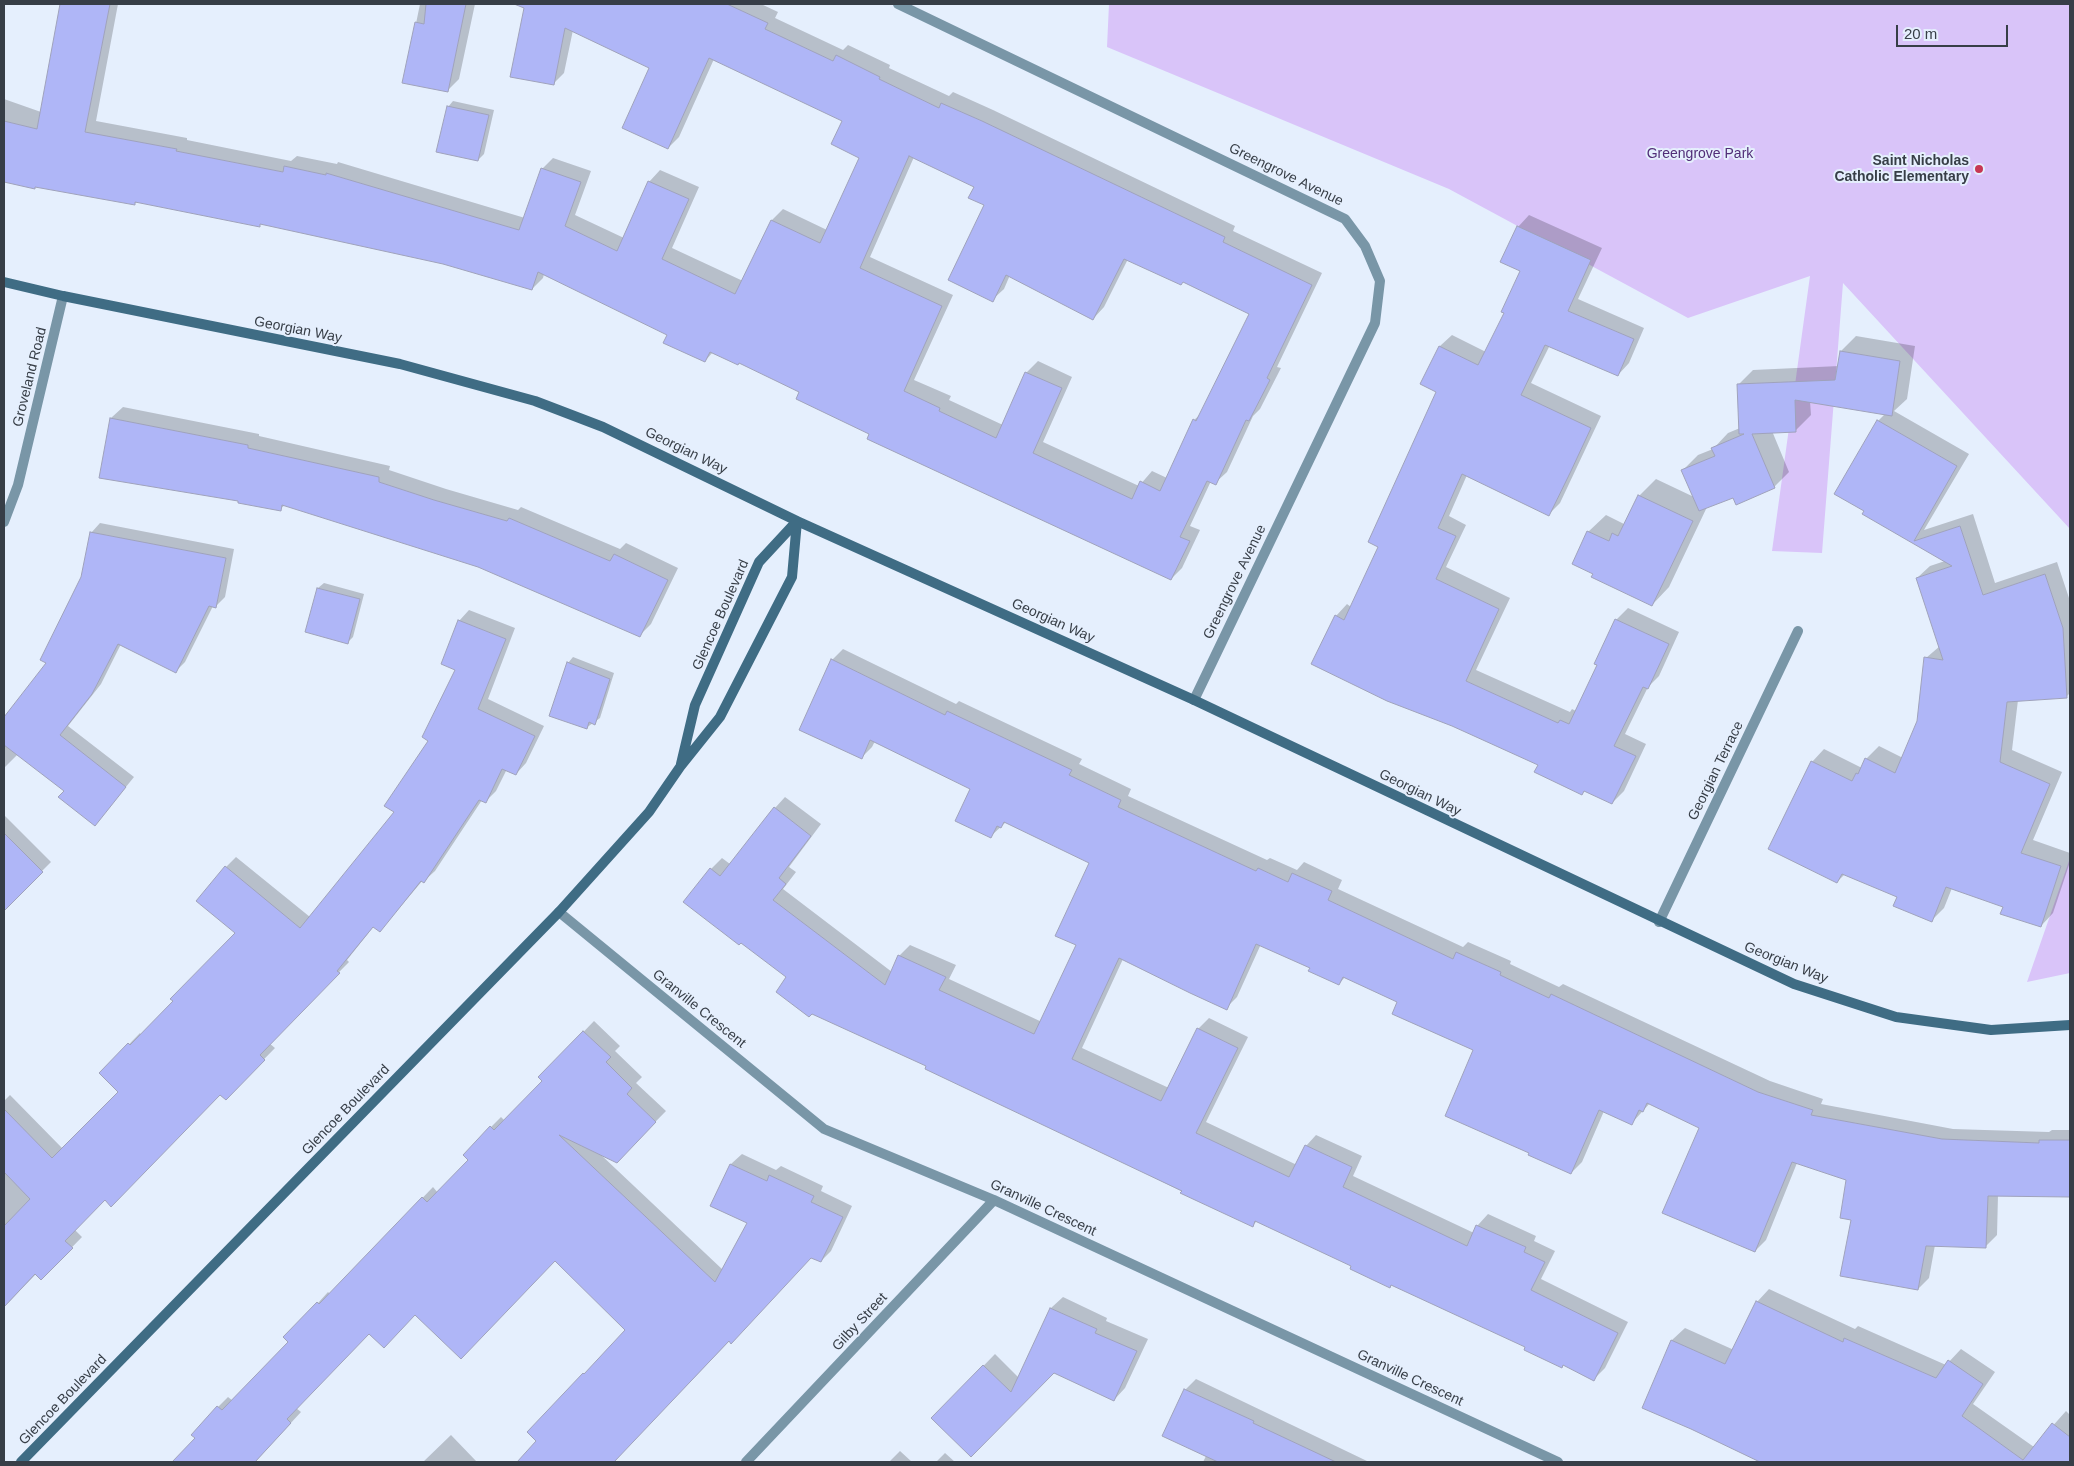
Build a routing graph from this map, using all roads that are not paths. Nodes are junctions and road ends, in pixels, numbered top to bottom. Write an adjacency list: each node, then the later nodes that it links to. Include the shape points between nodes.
1 (898, 4): 7 (street, Greengrove Avenue, via 1345,219 1365,246 1380,281 1375,323)
2 (4, 282): 3 (street, Georgian Way)
3 (63, 296): 4 (street, Georgian Way, via 400,364 535,401 603,427); 5 (street, Groveland Road, via 18,485)
4 (797, 521): 7 (street, Georgian Way); 8 (street, Glencoe Boulevard, via 759,562 695,705); 8 (street, Glencoe Boulevard, via 792,577 720,717)
5 (4, 522)
6 (1798, 631): 10 (street, Georgian Terrace)
7 (1194, 700): 10 (street, Georgian Way)
8 (680, 767): 9 (street, Glencoe Boulevard, via 649,812)
9 (559, 912): 12 (street, Granville Crescent, via 824,1130); 13 (street, Glencoe Boulevard)
10 (1659, 922): 11 (street, Georgian Way, via 1794,984 1896,1017 1991,1030)
11 (2070, 1025)
12 (994, 1200): 14 (street, Gilby Street); 15 (street, Granville Crescent)
13 (21, 1462)
14 (746, 1462)
15 (1558, 1462)

